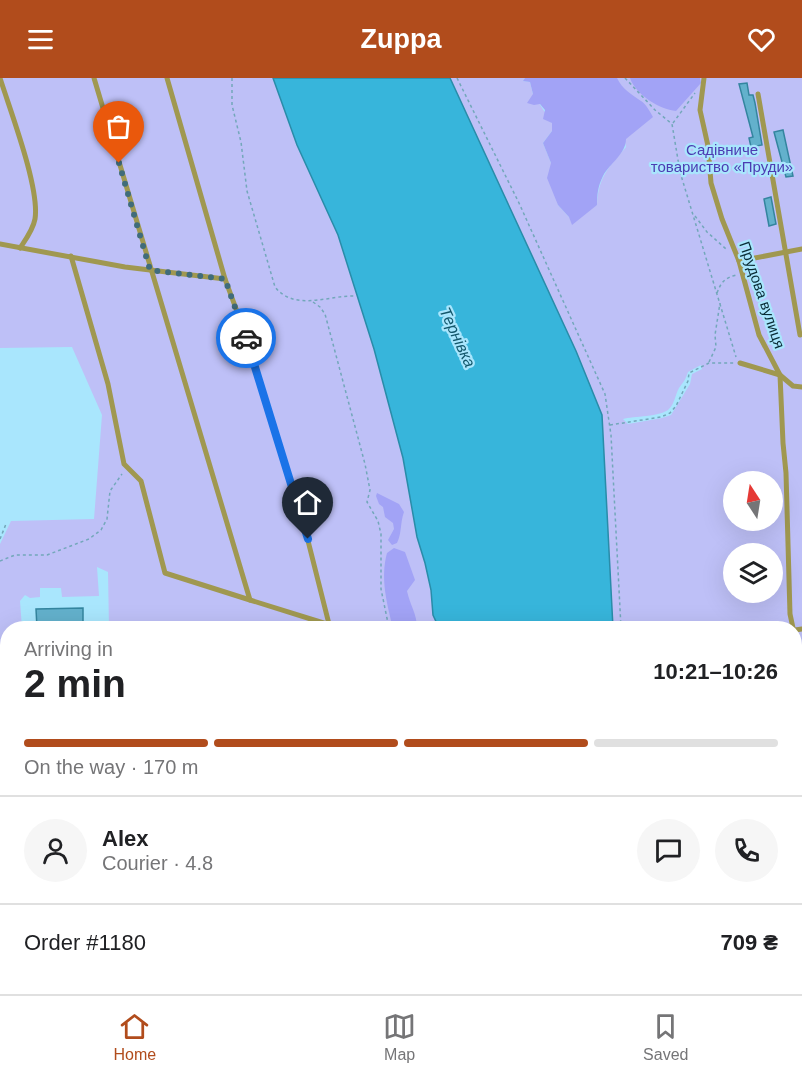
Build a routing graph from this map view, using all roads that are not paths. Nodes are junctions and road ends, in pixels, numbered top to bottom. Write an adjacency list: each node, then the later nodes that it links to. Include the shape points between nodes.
1 (0, 78): 7 (lane, via 33,188 35,218)
2 (94, 78): 12 (lane)
3 (167, 78): 13 (lane)
4 (704, 80): 11 (lane, Прудова вулиця, via 700,110 711,183)
5 (758, 94): 9 (lane)
6 (0, 244): 7 (lane)
7 (20, 248): 10 (lane)
8 (802, 249): 9 (lane)
9 (787, 253): 11 (lane); 14 (lane)
10 (71, 256): 12 (lane); 18 (lane, via 108,384 124,464 141,481 165,573)
11 (739, 261): 16 (lane, Прудова вулиця, via 759,335)
12 (150, 270): 13 (lane); 18 (lane)
13 (225, 279): 20 (lane, via 302,517)
14 (800, 335)
15 (740, 363): 16 (lane)
16 (780, 375): 17 (lane, via 793,386); 21 (lane, Прудова вулиця)
17 (802, 387)
18 (250, 600): 19 (lane)
19 (312, 621)
20 (328, 621)
21 (792, 621)

